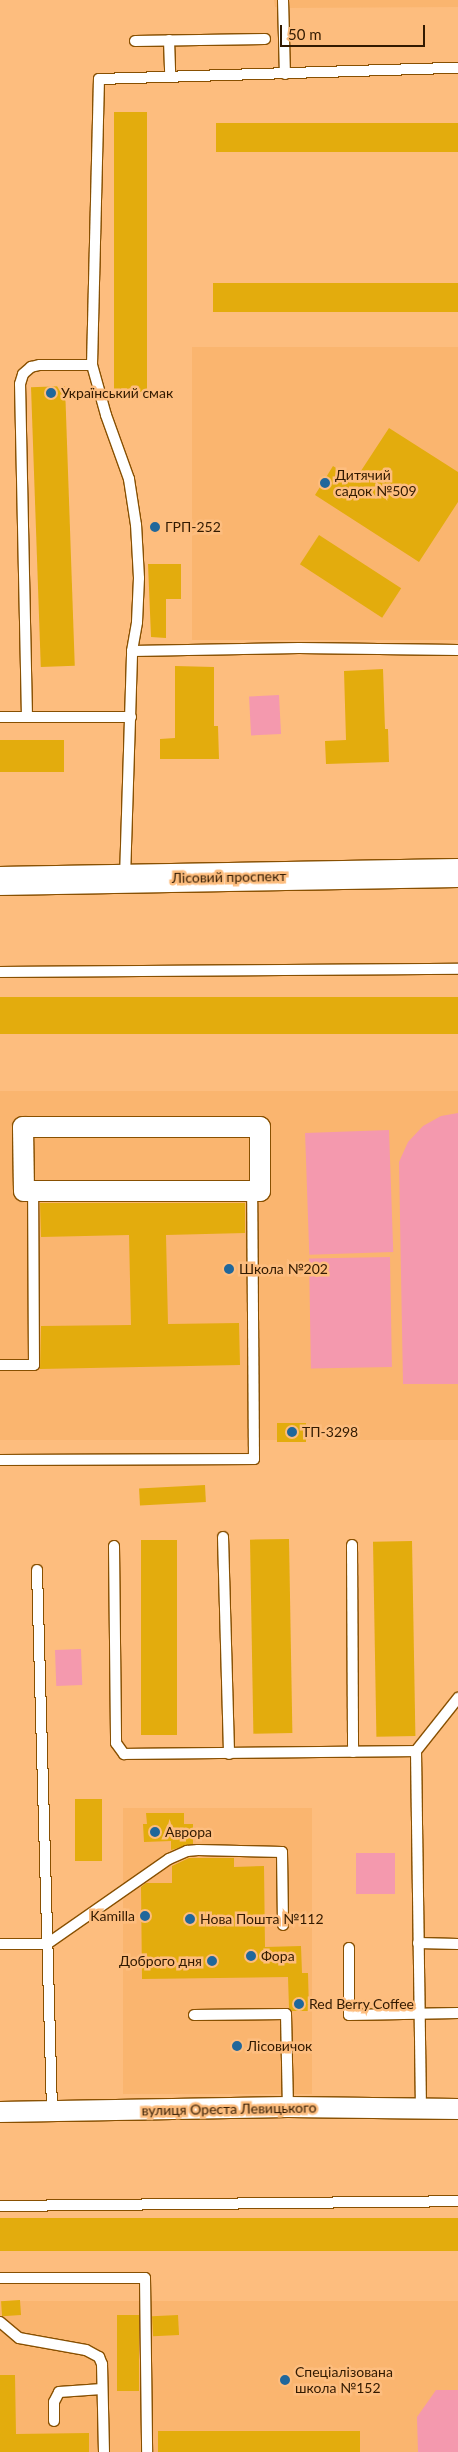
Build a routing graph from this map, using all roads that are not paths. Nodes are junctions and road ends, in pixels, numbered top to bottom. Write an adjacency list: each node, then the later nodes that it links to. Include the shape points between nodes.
1 (283, 0): 6 (lane)
2 (265, 38): 3 (lane)
3 (169, 40): 4 (lane); 7 (lane)
4 (135, 41)
5 (458, 68): 6 (lane)
6 (285, 74): 7 (lane)
7 (170, 76): 8 (lane, via 99,79)
8 (92, 364): 10 (lane, via 129,479 136,525 139,578); 12 (lane, via 40,364 24,374 20,384)
9 (458, 650): 10 (lane)
10 (132, 651): 13 (lane)
11 (0, 717): 12 (lane)
12 (27, 717): 13 (lane)
13 (131, 717): 15 (lane)
14 (458, 873): 15 (street, Лісовий проспект)
15 (125, 878): 16 (street, Лісовий проспект)
16 (0, 881)
17 (458, 970): 18 (lane)
18 (0, 972)
19 (33, 1191): 20 (street); 20 (street, via 24,1191 24,1127 260,1127 260,1191); 21 (lane, via 34,1365)
20 (252, 1191): 22 (lane, via 254,1460)
21 (0, 1365)
22 (0, 1460)
23 (223, 1537): 30 (lane)
24 (352, 1545): 29 (lane)
25 (114, 1546): 30 (lane, via 116,1743 119,1749 131,1755)
26 (37, 1570): 34 (lane)
27 (458, 1698): 28 (lane)
28 (416, 1751): 29 (lane); 32 (lane)
29 (354, 1752): 30 (lane)
30 (229, 1754)
31 (283, 1925): 34 (lane, via 282,1852 192,1851 169,1859)
32 (418, 1943): 35 (lane); 40 (lane)
33 (0, 1944): 34 (lane)
34 (47, 1944): 42 (lane)
35 (458, 1944)
36 (349, 1948): 37 (lane, via 349,2015)
37 (458, 2013)
38 (194, 2015): 39 (lane, via 286,2014)
39 (288, 2107): 40 (street, вулиця Ореста Левицького); 42 (street, вулиця Ореста Левицького)
40 (421, 2109): 41 (street, вулиця Ореста Левицького)
41 (458, 2109)
42 (52, 2111): 43 (street, вулиця Ореста Левицького)
43 (0, 2112)
44 (458, 2201): 45 (lane)
45 (0, 2206)
46 (0, 2278): 51 (lane, via 145,2278)
47 (0, 2322): 48 (lane, via 19,2338 93,2352 102,2364)
48 (102, 2389): 49 (lane, via 59,2392 54,2402); 50 (lane)
49 (54, 2421)
50 (104, 2452)
51 (147, 2452)

